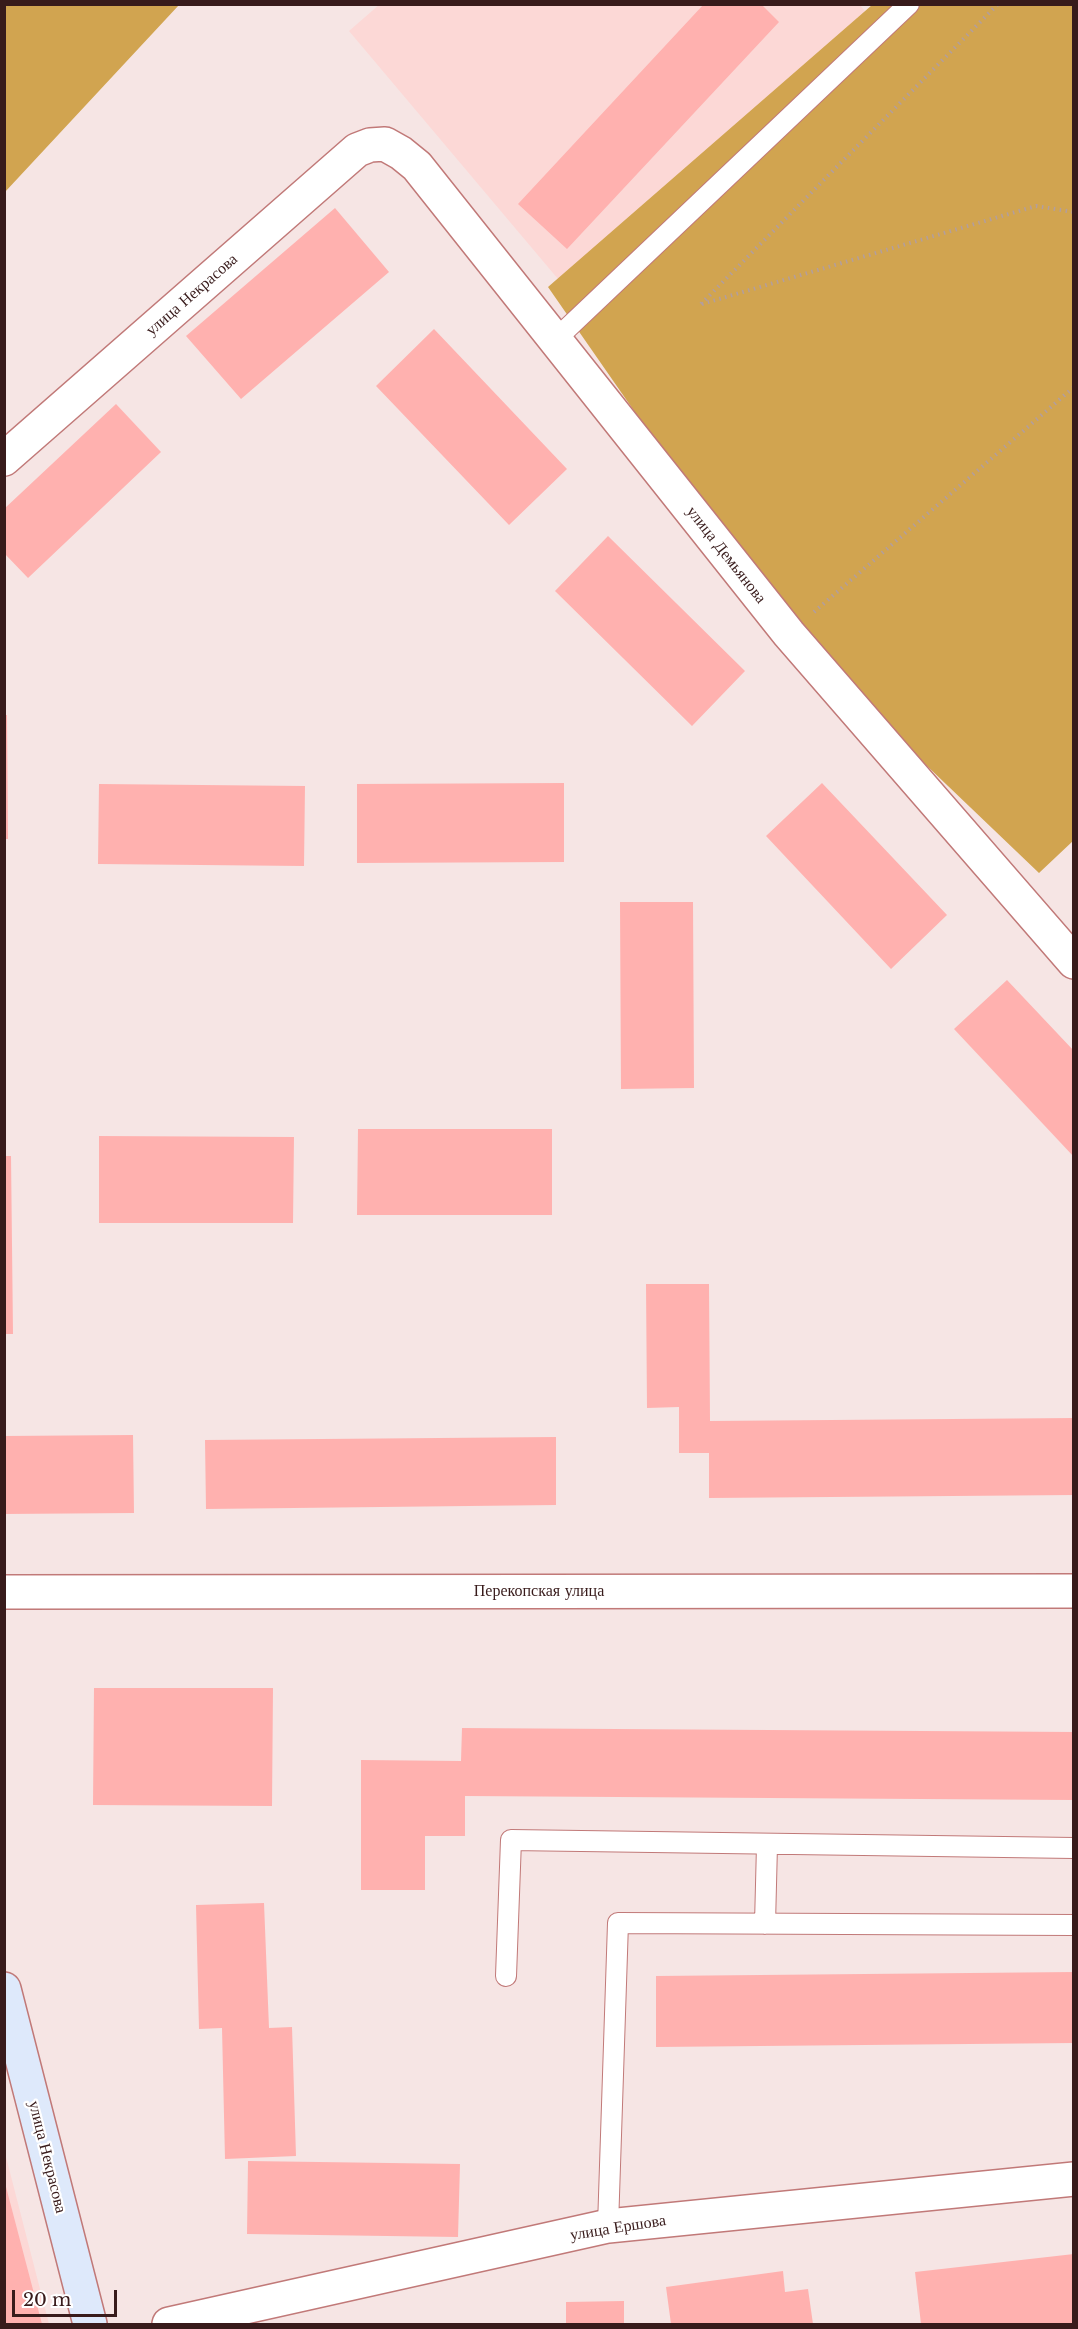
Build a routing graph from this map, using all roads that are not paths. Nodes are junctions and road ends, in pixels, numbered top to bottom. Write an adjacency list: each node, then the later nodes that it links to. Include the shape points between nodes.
1 (909, 4): 3 (lane)
2 (385, 144): 3 (street, улица Демьянова, via 417,166); 4 (street, улица Некрасова, via 357,150)
3 (555, 340): 5 (street, улица Демьянова, via 789,634)
4 (4, 459)
5 (1074, 962)
6 (1074, 1591): 7 (street, Перекопская улица)
7 (4, 1592)
8 (766, 1845): 9 (lane); 10 (lane); 12 (lane, via 511,1840)
9 (1074, 1848)
10 (765, 1924): 11 (lane); 15 (lane, via 618,1923)
11 (1074, 1925)
12 (506, 1976)
13 (4, 1989): 16 (street, улица Некрасова)
14 (1074, 2179): 15 (street, улица Ершова)
15 (608, 2226): 17 (street, улица Ершова)
16 (90, 2325)
17 (169, 2325)

